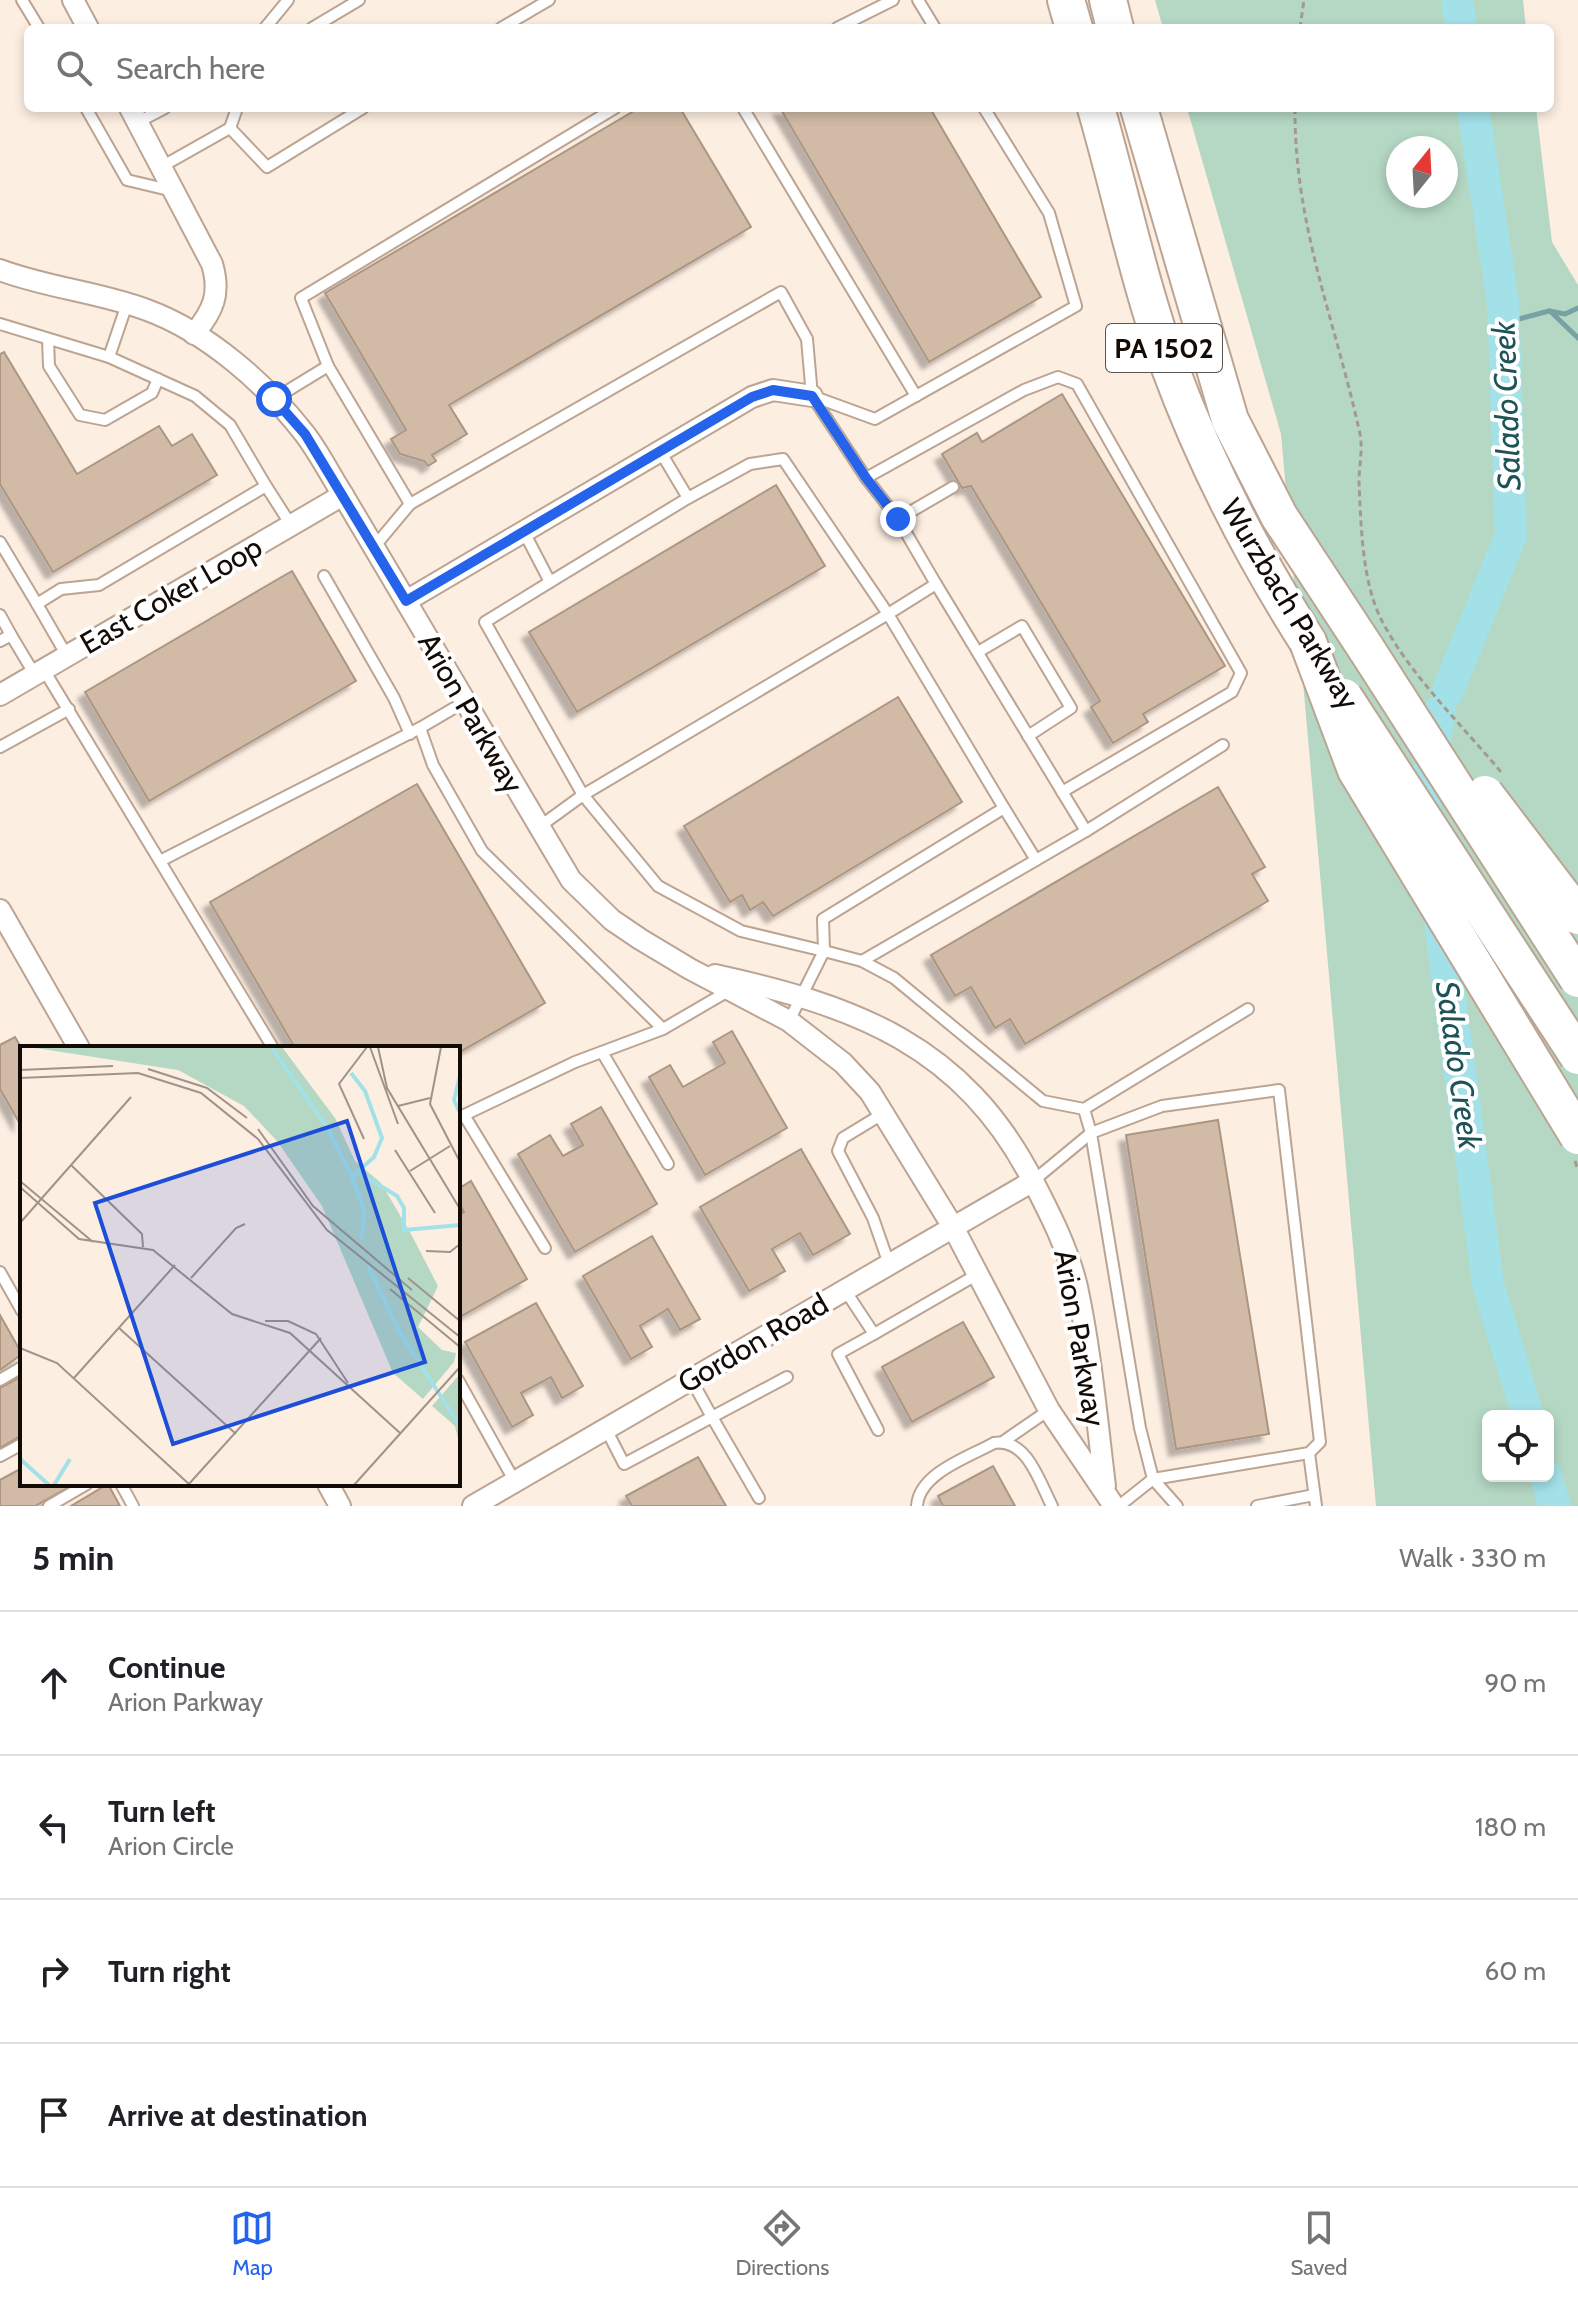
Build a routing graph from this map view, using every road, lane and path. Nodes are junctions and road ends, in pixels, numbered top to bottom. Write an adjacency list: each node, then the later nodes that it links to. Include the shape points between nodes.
1 (22, 0): 11 (lane)
2 (73, 0): 12 (street)
3 (288, 0): 13 (lane)
4 (359, 0): 14 (lane)
5 (549, 0): 15 (lane)
6 (893, 0): 16 (lane)
7 (918, 0): 17 (lane)
8 (1066, 0): 18 (highway)
9 (1108, 0): 19 (highway)
10 (1304, 0): 20 (path)
11 (37, 24)
12 (86, 24)
13 (268, 24)
14 (319, 24)
15 (508, 24)
16 (845, 24)
17 (933, 24)
18 (1073, 24)
19 (1114, 24)
20 (1301, 24)
21 (88, 112): 33 (lane, via 127,180)
22 (236, 112): 31 (lane)
23 (356, 112): 31 (lane, via 267,167)
24 (608, 112): 40 (lane, via 301,298)
25 (745, 112): 43 (lane)
26 (986, 112): 43 (lane, via 1049,213 1076,306)
27 (1097, 112): 67 (highway, Wurzbach Parkway / PA 1502, via 1168,362 1208,463)
28 (1140, 112): 68 (highway, Wurzbach Parkway / PA 1502, via 1230,420 1279,516)
29 (1295, 112): 57 (path, via 1298,183 1326,315 1360,435)
30 (134, 115): 32 (street)
31 (230, 128): 32 (lane)
32 (161, 167): 33 (street)
33 (174, 191): 37 (street, via 216,279 213,311)
34 (0, 270): 35 (street, Arion Parkway)
35 (127, 304): 37 (street, Arion Parkway); 39 (lane)
36 (0, 324): 38 (lane)
37 (194, 334): 44 (street, Arion Parkway)
38 (48, 339): 39 (lane); 41 (lane, via 49,366 80,415 105,420 152,393)
39 (109, 357): 41 (lane)
40 (328, 366): 44 (lane); 51 (lane)
41 (158, 379): 47 (lane, via 195,396 230,425)
42 (812, 396): 43 (lane, via 875,419); 45 (street, via 773,390 752,397); 46 (lane); 51 (lane, via 807,339 781,292)
43 (916, 396)
44 (274, 399): 49 (street, Arion Parkway, via 305,434)
45 (660, 451): 50 (lane); 54 (street)
46 (866, 478): 52 (lane); 80 (lane, via 1024,390 1058,377 1077,384 1241,673 1232,692)
47 (266, 486): 53 (lane); 62 (lane, via 99,585 61,589)
48 (953, 487): 52 (lane)
49 (343, 495): 53 (street, East Coker Loop); 56 (street, Arion Parkway)
50 (688, 498): 59 (lane); 63 (lane, via 750,464 783,459)
51 (410, 504): 56 (lane)
52 (898, 519): 60 (lane)
53 (291, 525): 70 (street, East Coker Loop)
54 (524, 532): 59 (lane); 61 (street)
55 (0, 542): 62 (lane)
56 (374, 547): 61 (street, Arion Parkway)
57 (1366, 554)
58 (324, 576): 76 (lane)
59 (550, 582): 81 (lane, via 485,622)
60 (936, 584): 63 (lane); 69 (lane)
61 (406, 601): 73 (street, Arion Parkway)
62 (37, 604): 70 (lane)
63 (888, 614): 81 (lane); 82 (lane)
64 (0, 615): 65 (lane)
65 (11, 635): 66 (lane); 71 (lane)
66 (0, 641)
67 (1308, 642): 101 (highway, Wurzbach Parkway / PA 1502, bridge); 106 (highway, bridge, via 1356,770)
68 (1367, 650): 88 (highway, bridge); 92 (highway, Wurzbach Parkway / PA 1502, bridge)
69 (978, 652): 77 (lane); 77 (lane, via 1022,626 1071,708)
70 (67, 656): 71 (street, East Coker Loop)
71 (40, 672): 72 (street, East Coker Loop); 74 (lane)
72 (0, 695)
73 (466, 701): 75 (lane); 83 (street, Arion Parkway)
74 (69, 709): 79 (lane); 85 (lane)
75 (420, 728): 76 (lane); 97 (lane, via 433,765 482,851)
76 (410, 734): 85 (lane)
77 (1028, 736): 80 (lane)
78 (1223, 745): 84 (lane)
79 (0, 747)
80 (1062, 792): 84 (lane)
81 (583, 795): 83 (lane); 89 (lane, via 658,886 741,931)
82 (1004, 808): 86 (lane); 89 (lane, via 823,919)
83 (538, 828): 91 (street, Arion Parkway, via 571,880 612,920)
84 (1086, 831): 86 (lane)
85 (162, 860): 99 (lane)
86 (1036, 860): 90 (lane)
87 (0, 910): 98 (street)
88 (1578, 916)
89 (824, 951): 90 (lane); 94 (lane)
90 (862, 961): 102 (lane, via 894,978 1043,1101)
91 (690, 969): 93 (street, Arion Parkway); 94 (street, Arion Parkway)
92 (1578, 979)
93 (730, 990): 96 (street, Arion Parkway); 97 (lane)
94 (800, 996): 96 (lane); 108 (street, Arion Parkway, via 875,1023 924,1052 979,1099 1015,1145)
95 (1248, 1009): 102 (lane)
96 (789, 1021): 103 (street, Arion Parkway, via 843,1063)
97 (663, 1029): 100 (lane)
98 (78, 1046)
99 (272, 1046)
100 (602, 1052): 104 (lane); 107 (lane)
101 (1578, 1056)
102 (1084, 1109): 105 (lane)
103 (884, 1113): 109 (street, Arion Parkway); 111 (lane, via 843,1138 838,1151 873,1218)
104 (461, 1116): 110 (lane)
105 (1091, 1133): 108 (lane); 128 (lane, via 1162,1106 1279,1090 1320,1442); 130 (lane)
106 (1578, 1136)
107 (668, 1164)
108 (1033, 1181): 109 (street, Gordon Road); 136 (street, Arion Parkway, via 1061,1235 1077,1288)
109 (953, 1227): 111 (street, Gordon Road); 113 (street, Arion Parkway)
110 (545, 1248)
111 (889, 1264): 114 (street, Gordon Road)
112 (0, 1272): 115 (lane)
113 (978, 1274): 116 (lane); 122 (street, Arion Parkway)
114 (845, 1290): 116 (lane); 119 (street, Gordon Road)
115 (20, 1307)
116 (874, 1334): 125 (lane, via 838,1354)
117 (20, 1368): 120 (lane)
118 (787, 1377): 123 (lane)
119 (691, 1379): 123 (lane); 124 (street, Gordon Road)
120 (0, 1380)
121 (460, 1384): 131 (lane)
122 (1049, 1410): 126 (lane); 136 (street, Arion Parkway)
123 (712, 1417): 124 (lane, via 624,1464); 135 (lane)
124 (606, 1429): 131 (street, Gordon Road)
125 (878, 1430)
126 (1004, 1441): 142 (lane, via 931,1479); 143 (lane, via 1021,1448)
127 (20, 1445): 129 (lane)
128 (1309, 1453): 130 (lane); 137 (lane)
129 (0, 1456)
130 (1153, 1479): 136 (lane); 144 (lane)
131 (515, 1482): 141 (street, Gordon Road)
132 (84, 1486): 138 (lane)
133 (122, 1486): 139 (lane)
134 (329, 1486): 140 (street)
135 (759, 1498)
136 (1113, 1501)
137 (1315, 1501): 145 (lane)
138 (49, 1506)
139 (133, 1506)
140 (340, 1506)
141 (473, 1506)
142 (917, 1506)
143 (1052, 1506)
144 (1177, 1506)
145 (1257, 1506)

